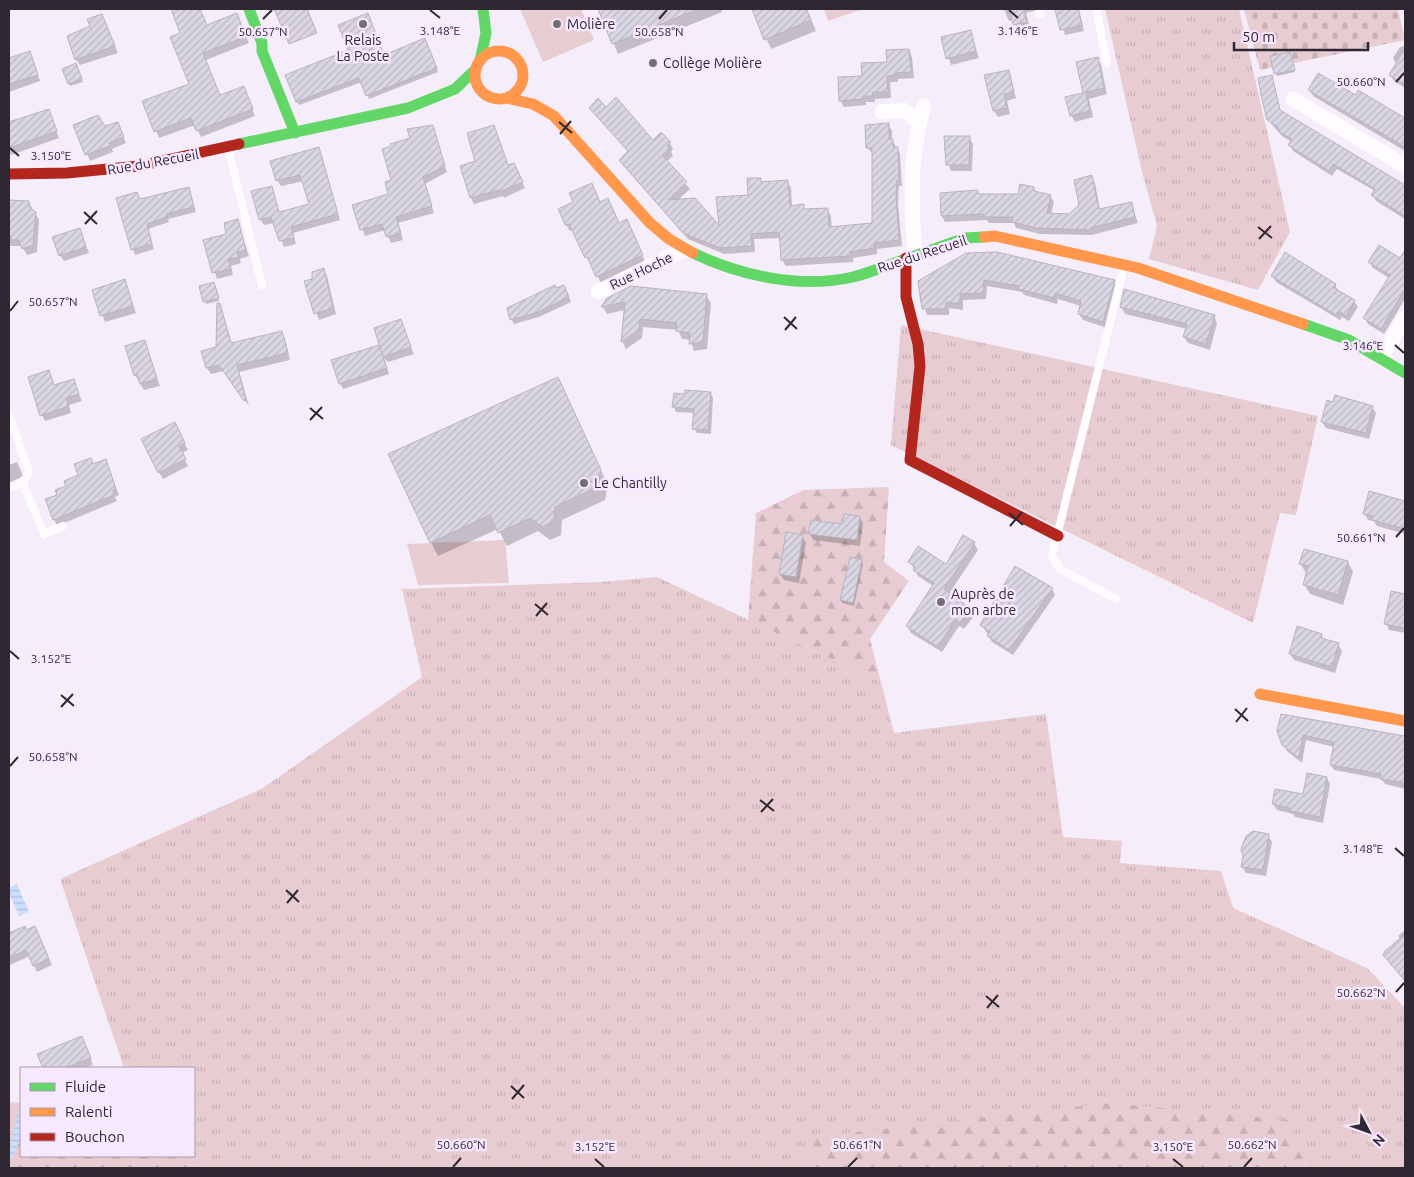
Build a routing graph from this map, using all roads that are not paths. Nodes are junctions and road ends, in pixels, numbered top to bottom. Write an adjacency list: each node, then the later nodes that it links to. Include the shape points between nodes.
1 (249, 9): 18 (street, via 262,52)
2 (1096, 9): 5 (lane)
3 (484, 11): 4 (street, via 500,43); 6 (street, via 485,42)
4 (511, 55): 6 (street, via 496,52 485,56); 7 (street, via 520,63)
5 (1107, 63)
6 (478, 65): 9 (street, via 475,77 478,88); 14 (street, Rue du Recueil, via 455,90)
7 (523, 74): 8 (street, via 519,89); 17 (street, Rue du Recueil, via 533,92 546,102)
8 (506, 98): 9 (street); 17 (street, Rue du Recueil, via 538,106)
9 (494, 99): 11 (street)
10 (1293, 99): 20 (street)
11 (473, 100)
12 (456, 102): 14 (street, Rue du Recueil)
13 (924, 106): 16 (street)
14 (408, 108): 18 (street, Rue du Recueil)
15 (882, 112): 16 (street, via 904,110)
16 (919, 122): 23 (street, via 912,167)
17 (562, 126): 22 (street, Rue du Recueil, via 640,212)
18 (295, 133): 19 (street, Rue du Recueil)
19 (228, 148): 21 (street, Rue du Recueil, via 111,169); 25 (lane)
20 (1405, 166)
21 (9, 174)
22 (685, 250): 23 (street, Rue du Recueil, via 747,272 798,281 836,280); 26 (street, Rue Hoche)
23 (911, 256): 24 (street, Rue du Recueil, via 965,238 994,236); 34 (street, via 906,297 920,366 910,460)
24 (1124, 265): 28 (street, Rue du Recueil, via 1285,316 1349,340); 34 (lane)
25 (262, 286)
26 (598, 292)
27 (1405, 318): 28 (street)
28 (1381, 358): 29 (street, Rue du Recueil)
29 (1405, 373)
30 (9, 416): 31 (lane, via 29,472)
31 (23, 483): 32 (lane); 33 (lane, via 44,534)
32 (9, 488)
33 (62, 526)
34 (1058, 536): 35 (lane, via 1052,556 1060,569)
35 (1116, 599)
36 (1260, 694): 37 (street)
37 (1405, 721)

